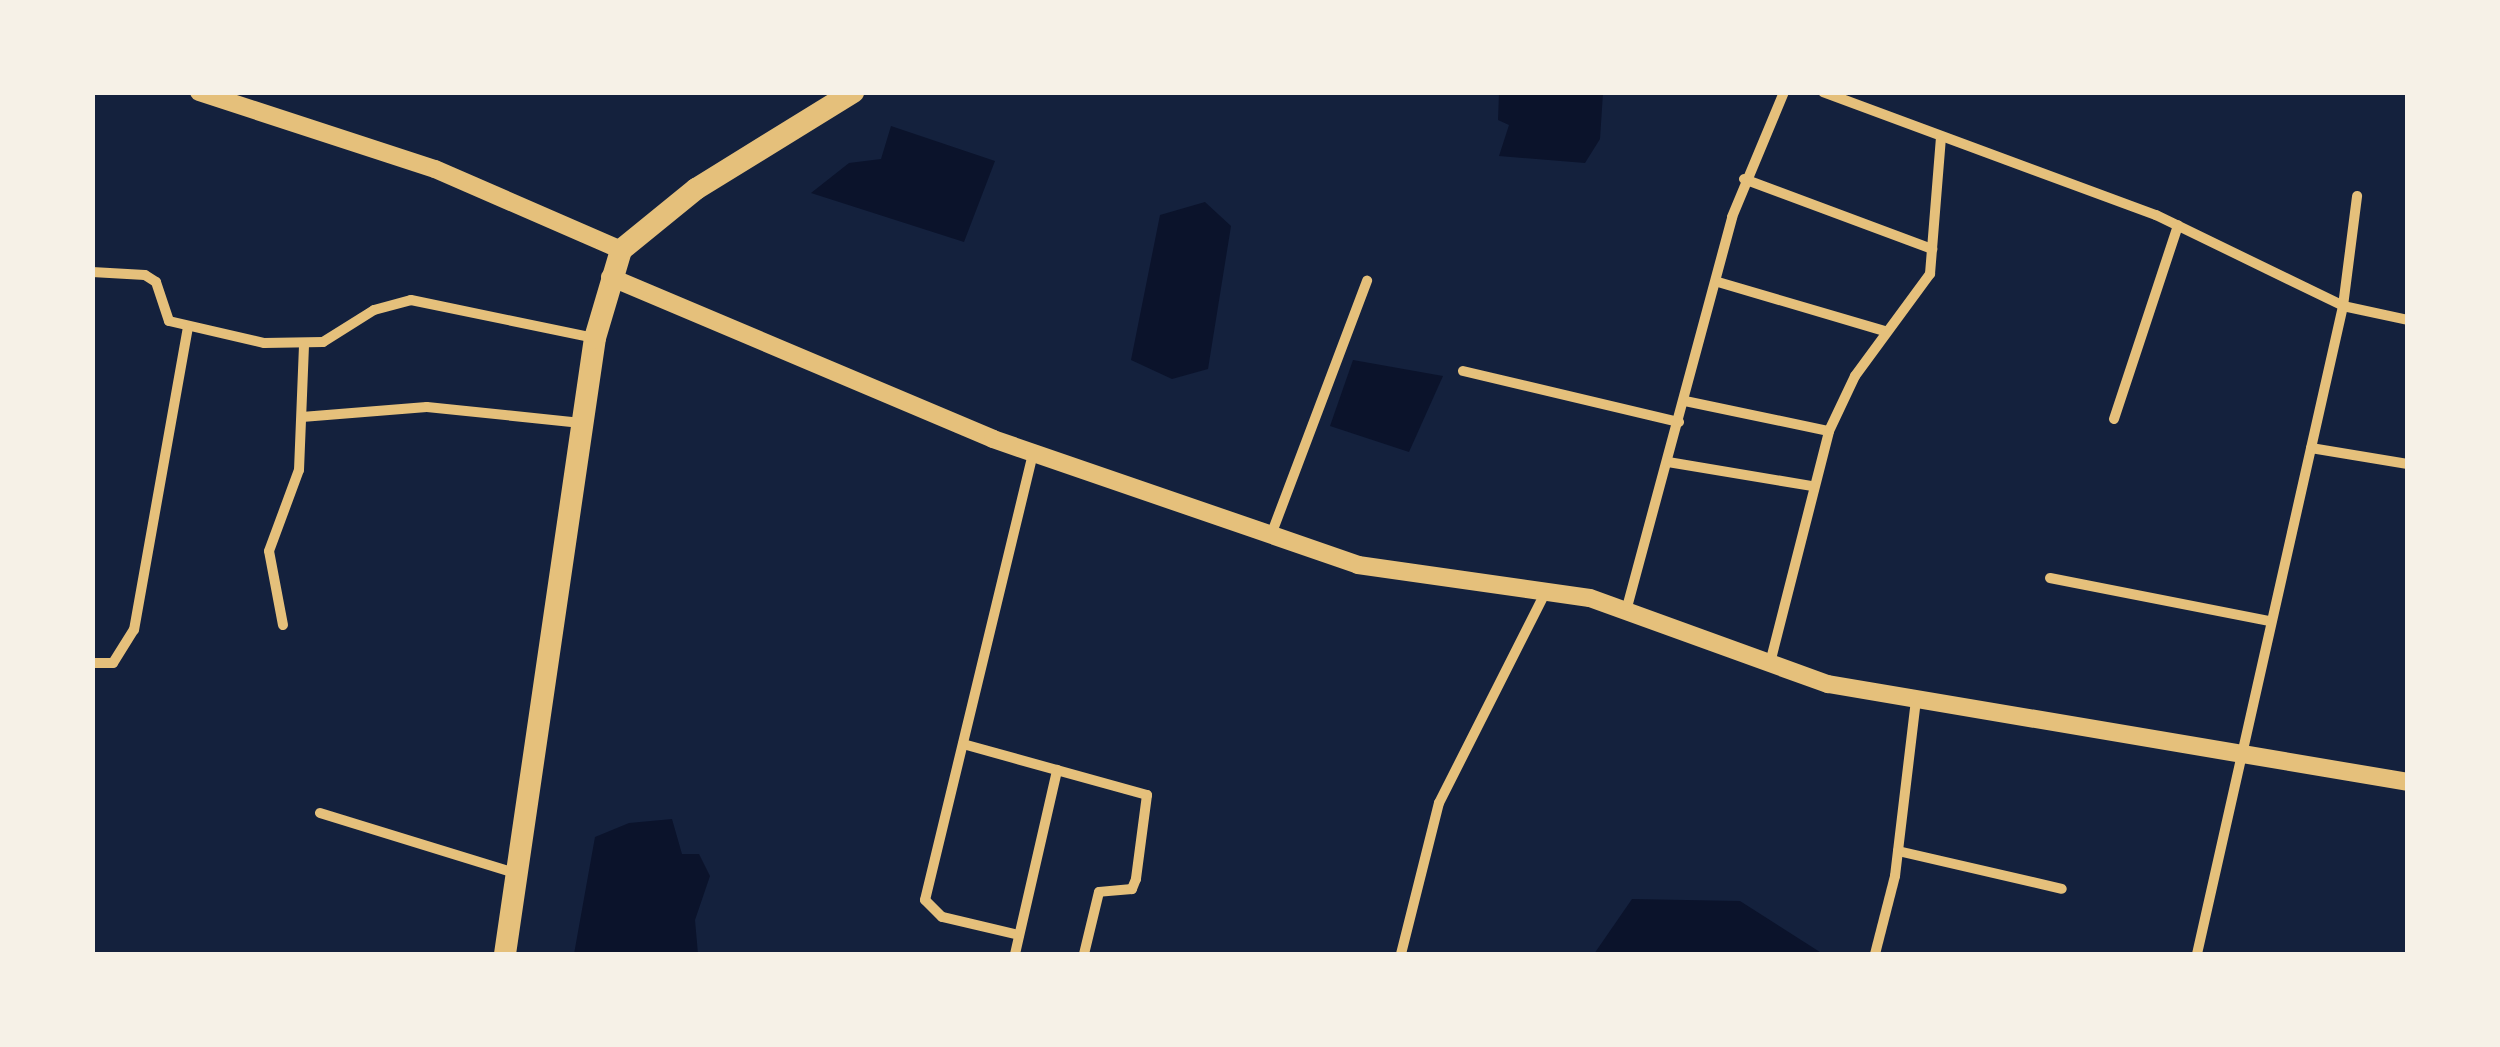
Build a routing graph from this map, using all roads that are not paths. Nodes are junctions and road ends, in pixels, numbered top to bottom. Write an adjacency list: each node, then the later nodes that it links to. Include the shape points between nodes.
1 (198, 92): 10 (street, via 452,176)
2 (853, 92): 10 (main road, via 682,199)
3 (1784, 92): 6 (street)
4 (1824, 92): 5 (street)
5 (1941, 136): 8 (street); 9 (street)
6 (1744, 179): 9 (street); 14 (street)
7 (2357, 196): 15 (street)
8 (2178, 225): 15 (street); 24 (street)
9 (1932, 249): 18 (street, via 1921,293)
10 (621, 250): 12 (main road)
11 (92, 272): 17 (street, via 144,274 156,282 169,321)
12 (610, 277): 19 (main road); 29 (street)
13 (1367, 281): 33 (street)
14 (1718, 282): 18 (street); 22 (street)
15 (2343, 306): 16 (street); 28 (street)
16 (2408, 320)
17 (188, 328): 20 (street); 40 (street, via 134,630 112,663)
18 (1885, 331): 27 (street)
19 (596, 338): 20 (street, via 410,300); 26 (main road)
20 (304, 345): 23 (street)
21 (1463, 371): 25 (street)
22 (1684, 401): 25 (street); 27 (street)
23 (302, 416): 26 (street, via 426,407); 38 (street, via 295,491 269,552)
24 (2114, 419)
25 (1678, 422): 30 (street)
26 (582, 424): 48 (main road)
27 (1829, 431): 32 (street)
28 (2310, 448): 31 (street); 37 (street)
29 (1033, 453): 33 (street); 42 (street)
30 (1668, 462): 32 (street); 36 (street)
31 (2408, 464)
32 (1811, 486): 39 (street)
33 (1271, 535): 35 (street, via 1358,565)
34 (2050, 578): 37 (street)
35 (1546, 592): 36 (street); 54 (street, via 1440,803)
36 (1626, 611): 39 (street)
37 (2270, 621): 43 (street)
38 (283, 625)
39 (1770, 663): 41 (street, via 1828,684)
40 (92, 664)
41 (1916, 700): 43 (street); 47 (street)
42 (963, 744): 44 (street); 50 (street, via 924,900 942,918)
43 (2238, 754): 45 (street); 56 (street, via 2228,838)
44 (1057, 770): 50 (street); 53 (street, via 1138,790 1150,805 1132,889 1099,892)
45 (2408, 782)
46 (320, 813): 48 (street)
47 (1898, 851): 49 (street); 55 (street)
48 (516, 874): 51 (main road)
49 (2062, 889)
50 (1019, 935): 52 (street)
51 (504, 954)
52 (1014, 954)
53 (1084, 954)
54 (1401, 954)
55 (1876, 954)
56 (2197, 954)

